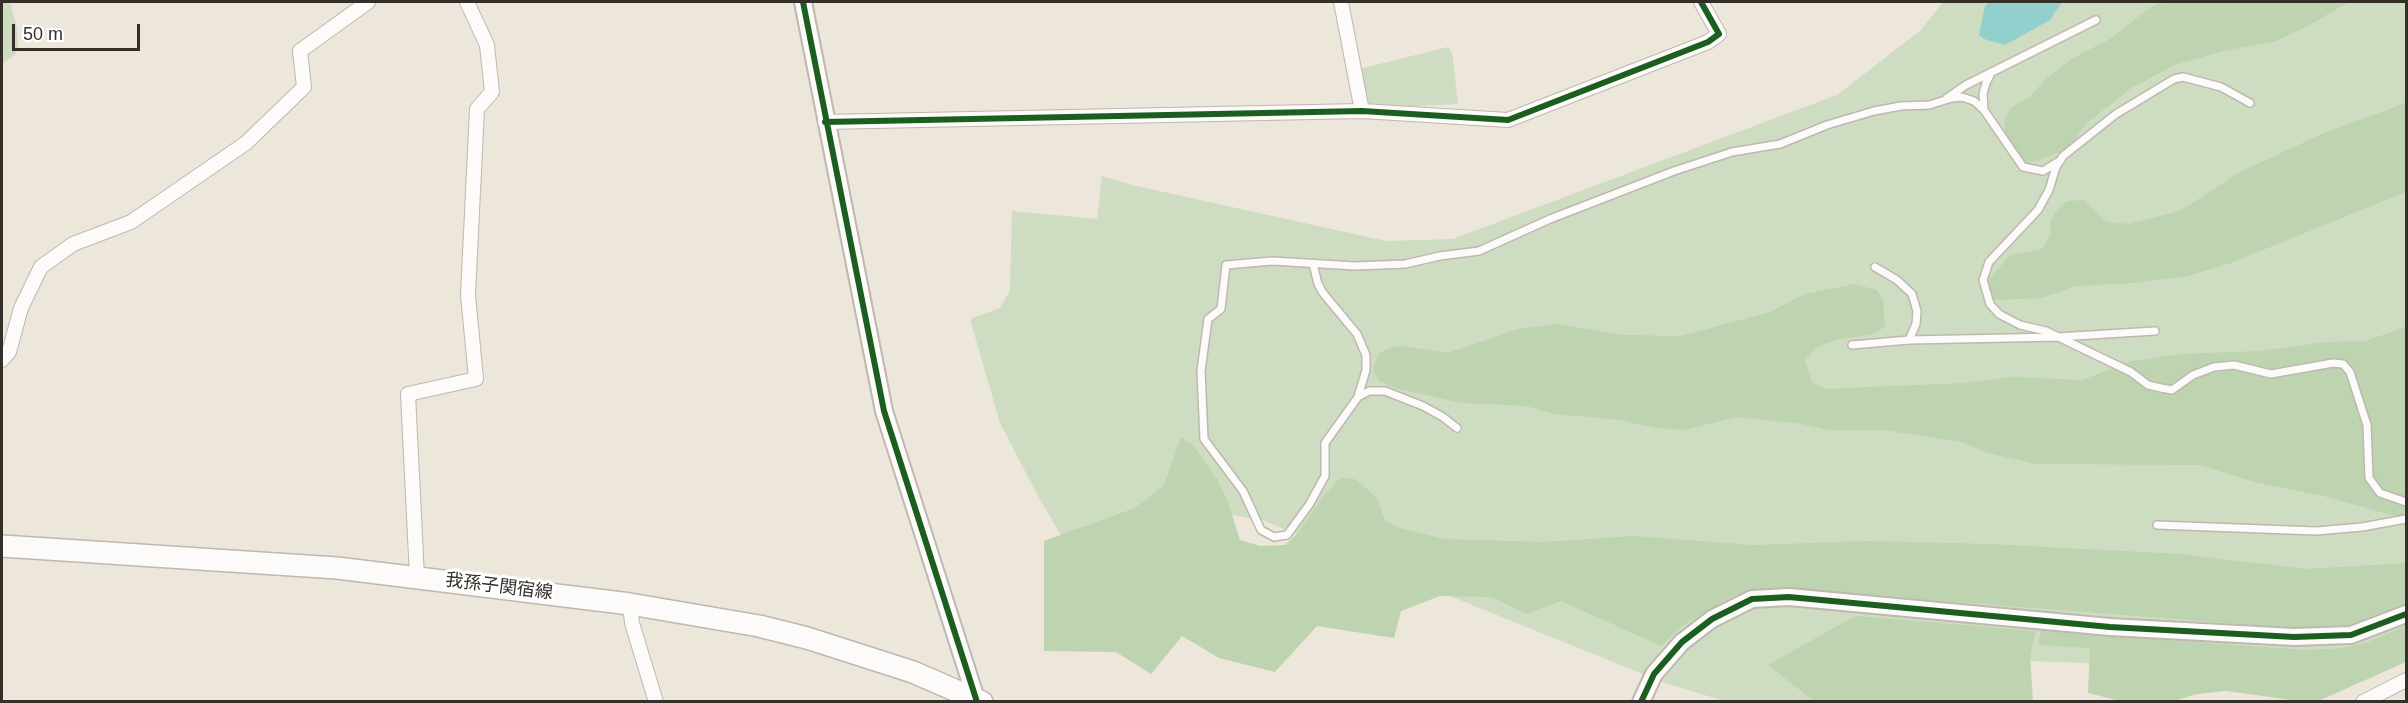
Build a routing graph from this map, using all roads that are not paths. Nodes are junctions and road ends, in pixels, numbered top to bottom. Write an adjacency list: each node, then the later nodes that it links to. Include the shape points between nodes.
1 (368, 2): 20 (street, via 300,51 304,87 246,143 131,222 73,244 41,267 21,308 9,352)
2 (467, 2): 27 (street, via 487,45 492,92 477,109 476,120 468,295 476,379 408,394)
3 (803, 2): 12 (street)
4 (1341, 2): 11 (street)
5 (1701, 2): 11 (street, via 1719,34 1708,42 1508,120)
6 (2096, 20): 7 (lane)
7 (1992, 73): 8 (lane); 10 (lane, via 1983,94)
8 (1943, 101): 10 (lane, via 1962,97); 14 (lane, via 1874,111 1780,144 1732,152 1550,219 1479,251 1405,264)
9 (2250, 103): 13 (lane, via 2221,87 2183,77 2174,79 2116,114)
10 (1984, 110): 13 (lane, via 2023,167 2043,171)
11 (1362, 111): 12 (street)
12 (825, 122): 31 (street, via 884,411)
13 (2061, 160): 17 (lane, via 2038,210 1989,262 1983,280 1990,304 1999,314)
14 (1313, 264): 21 (lane, via 1323,293 1357,334 1366,355); 21 (lane, via 1272,261 1226,265 1221,309 1208,320 1201,370 1204,439 1243,491 1261,530 1274,537 1287,535 1309,505 1325,476 1325,443)
15 (1875, 267): 18 (lane, via 1912,294 1917,311)
16 (2155, 331): 17 (lane)
17 (2058, 337): 18 (lane); 23 (lane, via 2131,372 2148,385 2172,390 2193,375 2214,367 2234,365 2271,374 2343,364 2350,372 2367,425 2369,478 2380,493)
18 (1909, 340): 19 (lane)
19 (1852, 345)
20 (2, 360)
21 (1358, 397): 22 (lane, via 1369,391 1385,391 1423,406)
22 (1457, 428)
23 (2406, 502)
24 (2406, 519): 25 (lane, via 2316,531)
25 (2157, 525)
26 (2, 546): 27 (main road, 我孫子関宿線, via 337,568)
27 (417, 577): 28 (main road, 我孫子関宿線)
28 (630, 604): 31 (main road, 我孫子関宿線, via 807,638 913,672); 32 (street)
29 (2406, 614): 33 (street, via 2351,635 2294,637 2110,627 1789,597 1752,599 1712,619 1682,642 1654,674)
30 (2406, 680): 34 (street)
31 (978, 701)
32 (656, 702)
33 (1641, 702)
34 (2363, 702)

